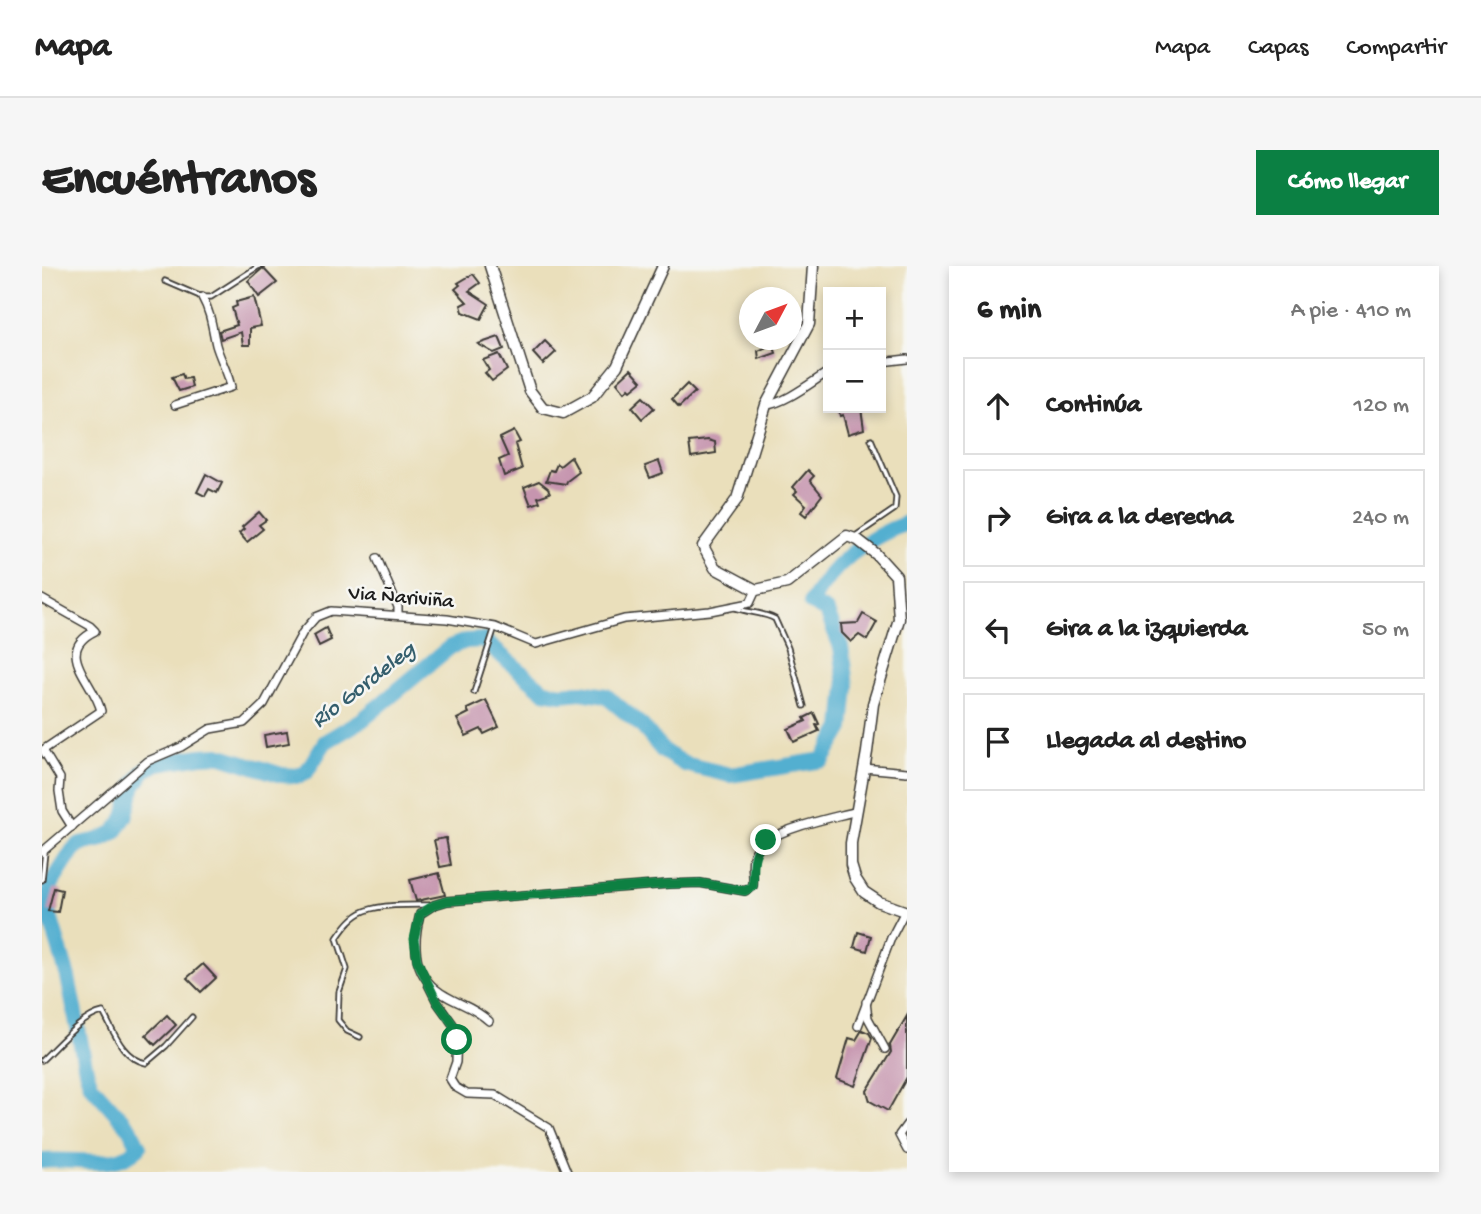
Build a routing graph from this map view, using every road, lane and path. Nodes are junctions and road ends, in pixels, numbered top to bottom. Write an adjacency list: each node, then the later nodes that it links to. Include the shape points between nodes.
1 (259, 266): 6 (lane, via 211,297)
2 (490, 266): 3 (street, via 530,390 543,408 563,413 592,397 617,366)
3 (663, 266)
4 (813, 266): 11 (street, via 809,324)
5 (165, 281): 6 (lane)
6 (202, 297): 10 (street, via 210,310 231,387)
7 (907, 359): 8 (street)
8 (886, 361)
9 (823, 375): 11 (street)
10 (175, 405)
11 (766, 405): 15 (street, via 737,499 703,546 715,568)
12 (871, 439): 13 (lane, via 896,497 895,509)
13 (855, 539): 15 (street, via 847,536 787,583); 22 (street, via 896,576 899,619 873,704)
14 (377, 558): 18 (street)
15 (756, 590): 17 (street, Via Ñariviña, via 750,603)
16 (42, 599): 25 (street, via 95,631 82,638 75,651 101,711 43,750 60,778 62,811)
17 (731, 607): 19 (street, Via Ñariviña, via 624,619 536,644); 21 (lane, via 775,619)
18 (398, 615): 19 (street, Via Ñariviña); 25 (street, Via Ñariviña, via 331,611 316,617 264,704 244,723 210,729 148,761)
19 (495, 627): 20 (lane)
20 (474, 692)
21 (804, 706)
22 (864, 768): 23 (street); 24 (street)
23 (907, 772)
24 (857, 811): 28 (street, via 766,840 753,858 753,886 745,891 700,883 668,884); 29 (street, via 851,843 855,878 864,892 879,902)
25 (72, 827): 26 (street, Via Ñariviña)
26 (43, 851): 27 (lane)
27 (42, 880)
28 (434, 905): 30 (street, via 420,914 414,939 417,960); 35 (lane, via 365,911 349,921 337,938 347,970 339,992 338,1020)
29 (906, 911): 31 (street)
30 (428, 983): 33 (street); 40 (street, via 457,1030 456,1062 450,1079 455,1087 467,1094 495,1095 549,1128)
31 (866, 1002): 34 (street); 36 (street)
32 (192, 1017): 37 (lane, via 146,1063 125,1053 103,1012 77,1026)
33 (489, 1021)
34 (858, 1026)
35 (360, 1037)
36 (885, 1049)
37 (42, 1060)
38 (907, 1124): 39 (street, via 899,1136)
39 (907, 1150)
40 (567, 1172)

